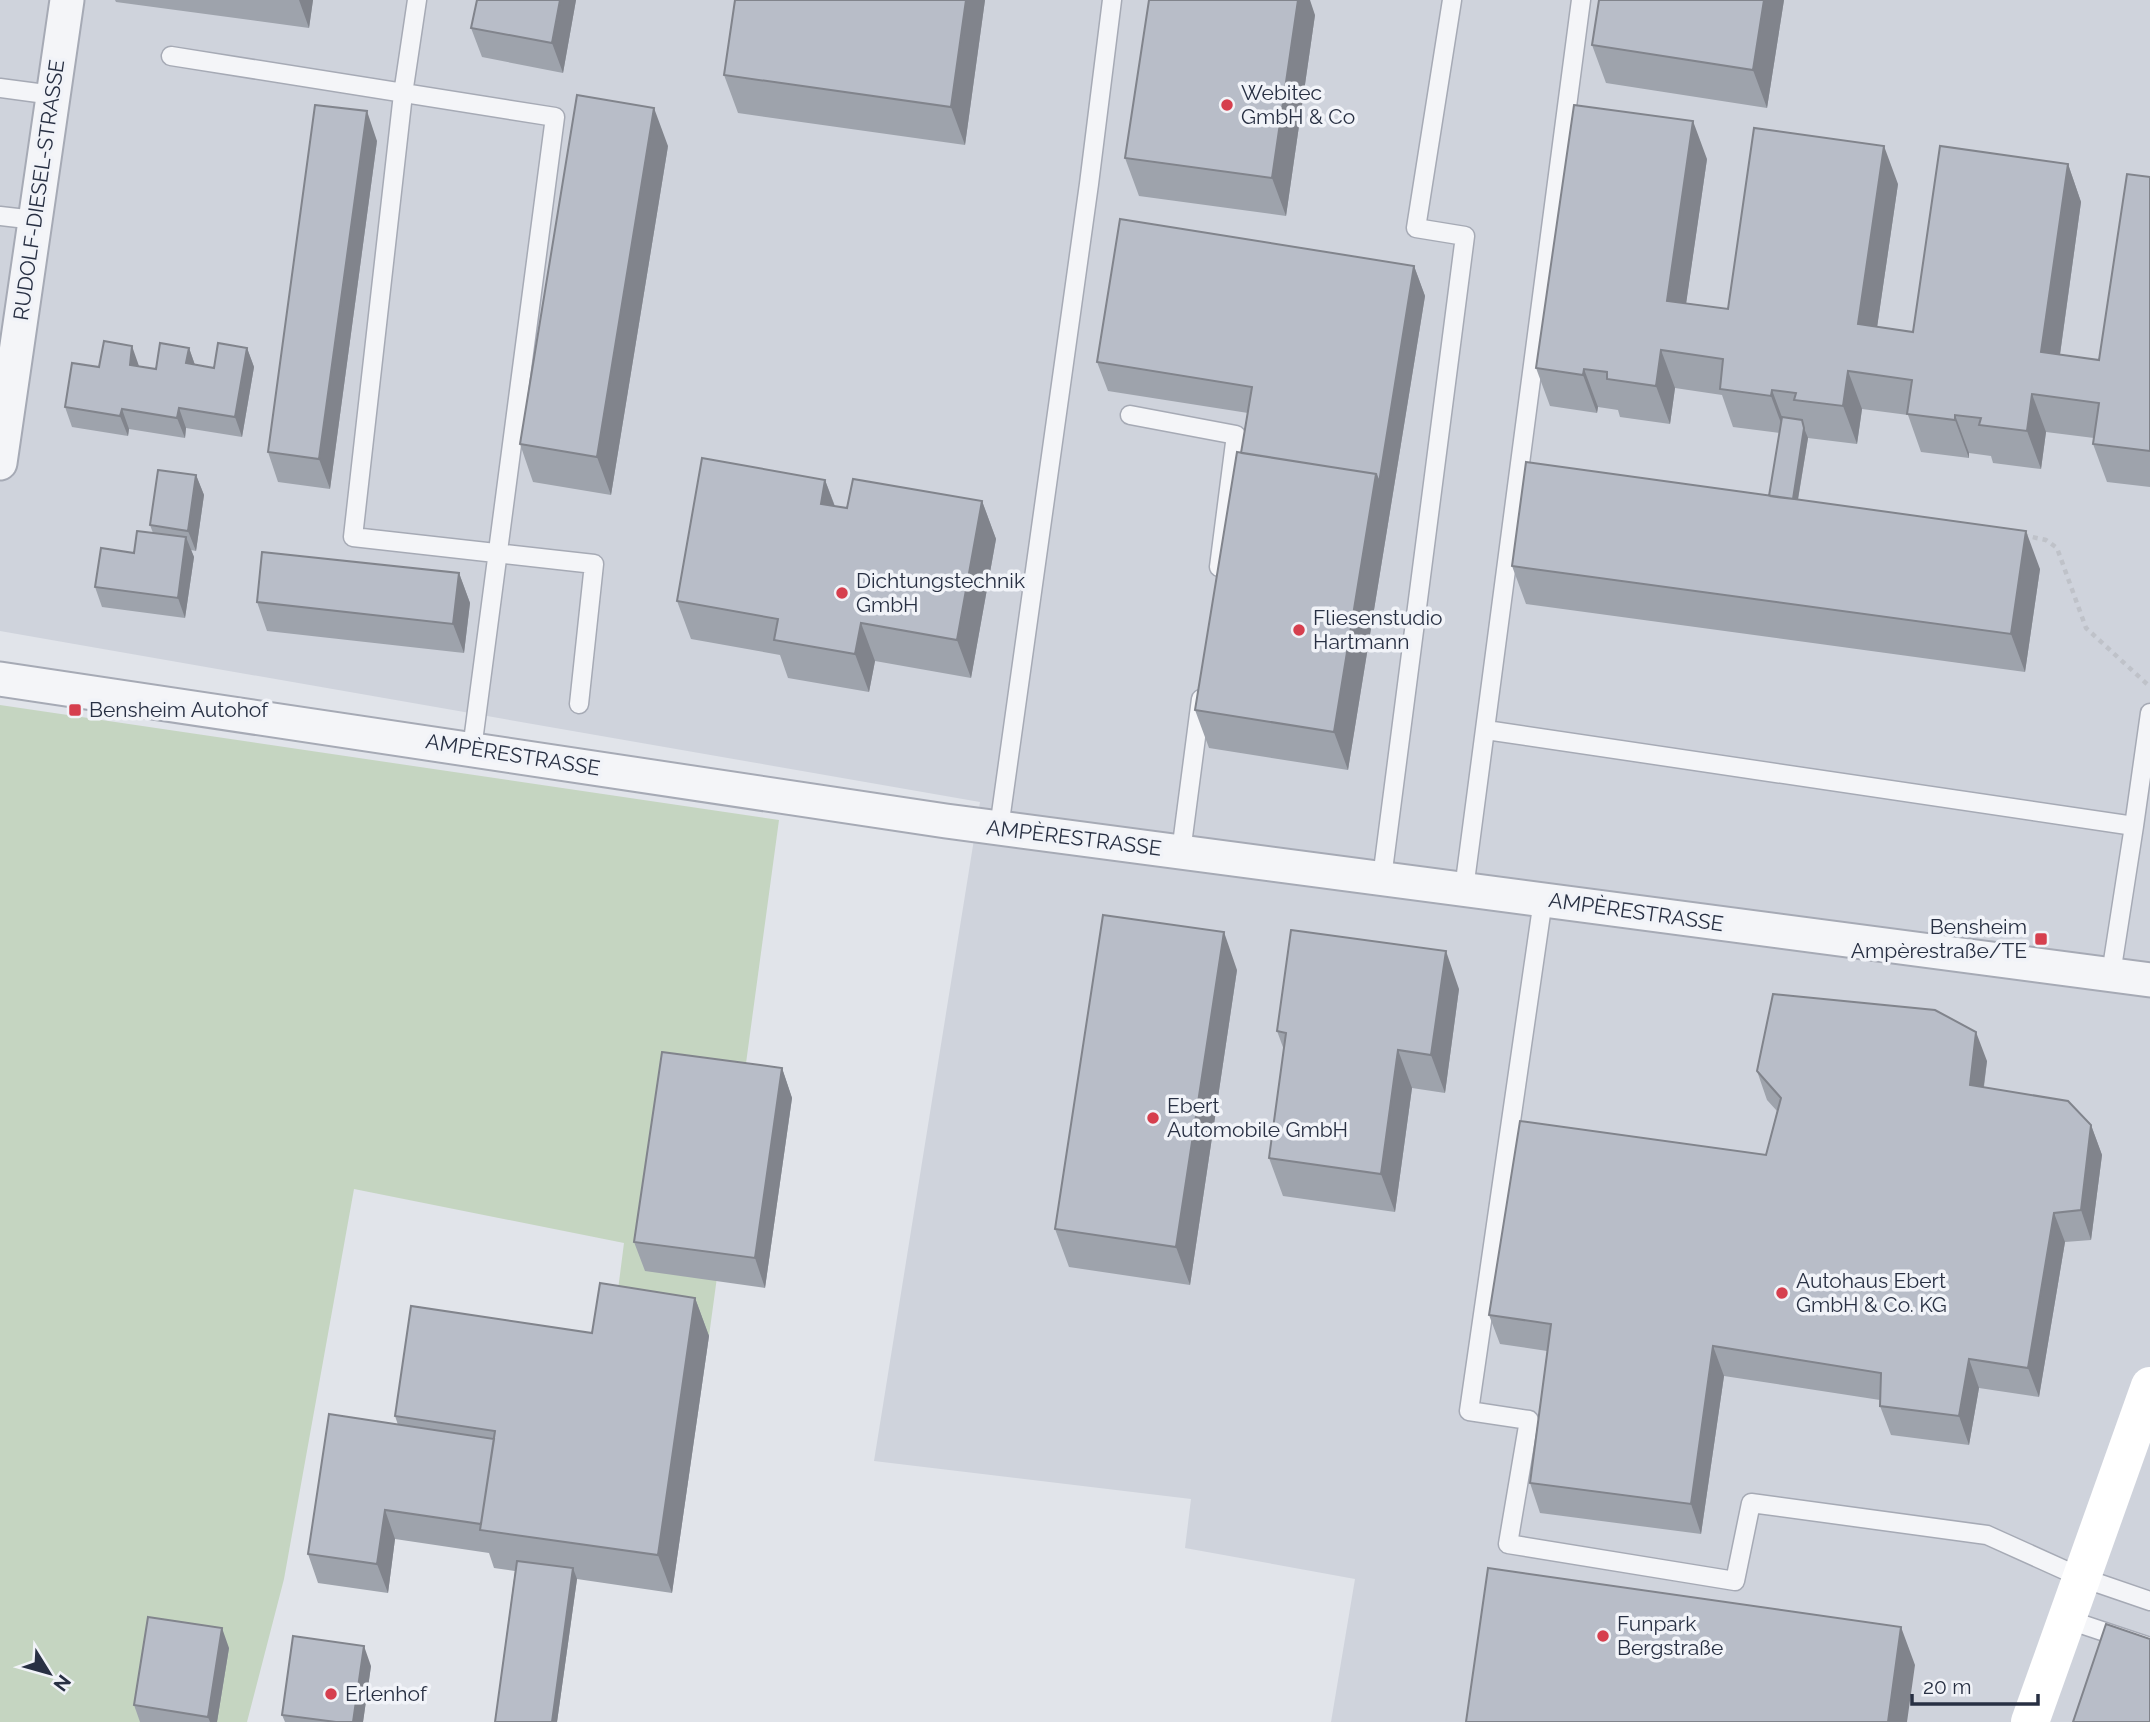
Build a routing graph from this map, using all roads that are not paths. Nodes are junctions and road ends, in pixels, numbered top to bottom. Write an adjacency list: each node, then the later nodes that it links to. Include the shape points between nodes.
1 (67, 0): 9 (street, RUDOLF-DIESEL-STRASSE)
2 (417, 0): 8 (lane)
3 (1112, 0): 23 (lane)
4 (1451, 0): 25 (lane, via 1416,228 1465,236)
5 (1581, 0): 20 (lane)
6 (170, 56): 8 (lane)
7 (0, 88): 9 (lane)
8 (403, 94): 14 (lane, via 353,537); 14 (lane, via 555,117)
9 (53, 95): 11 (street, RUDOLF-DIESEL-STRASSE)
10 (0, 216): 11 (lane)
11 (35, 220): 13 (street, RUDOLF-DIESEL-STRASSE)
12 (1130, 415): 15 (lane, via 1236,435)
13 (0, 463)
14 (499, 554): 18 (lane, via 594,564); 21 (lane)
15 (1217, 583)
16 (1204, 677): 24 (lane)
17 (0, 678): 21 (street, AMPÈRESTRASSE)
18 (579, 704)
19 (2150, 713): 22 (lane)
20 (1486, 730): 22 (lane); 26 (lane)
21 (472, 749): 23 (street, AMPÈRESTRASSE)
22 (2134, 826): 28 (lane)
23 (999, 828): 24 (street, AMPÈRESTRASSE)
24 (1181, 852): 25 (street, AMPÈRESTRASSE)
25 (1382, 878): 26 (street, AMPÈRESTRASSE)
26 (1464, 889): 27 (street, AMPÈRESTRASSE)
27 (1543, 900): 28 (street, AMPÈRESTRASSE); 31 (lane, via 1469,1411 1529,1420 1508,1544 1735,1581 1751,1503 1987,1535)
28 (2111, 975): 29 (street, AMPÈRESTRASSE)
29 (2150, 980)
30 (2150, 1386): 31 (street)
31 (2080, 1577): 32 (lane); 33 (street)
32 (2150, 1601)
33 (2066, 1619): 34 (lane); 35 (street)
34 (2150, 1647)
35 (2030, 1722)

